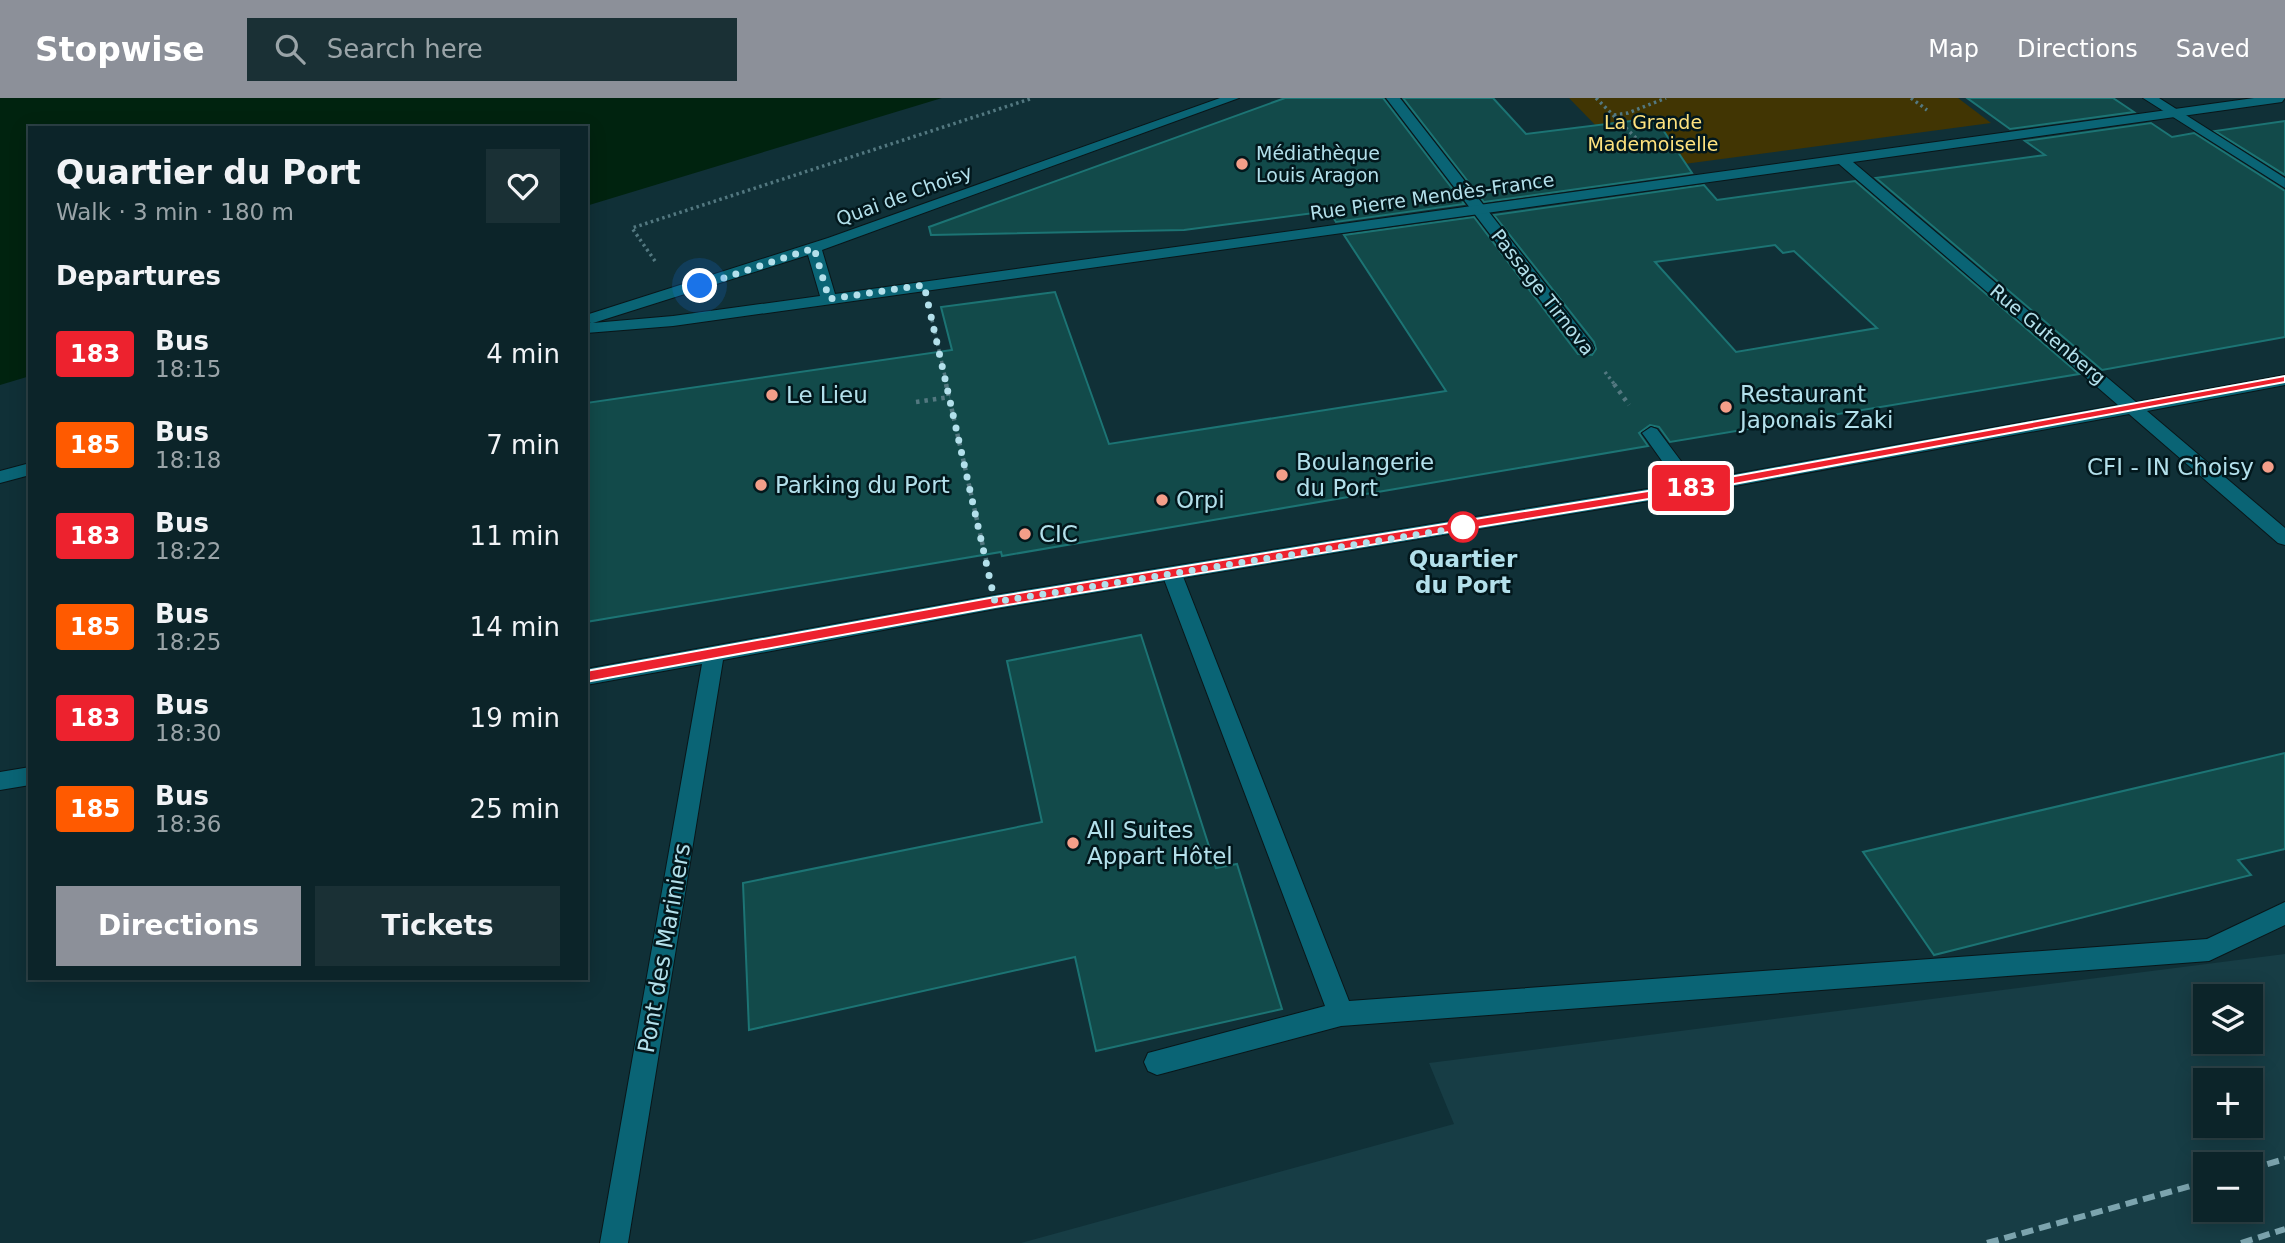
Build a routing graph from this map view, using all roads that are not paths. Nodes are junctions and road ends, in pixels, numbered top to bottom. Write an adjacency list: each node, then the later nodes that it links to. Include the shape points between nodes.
1 (1232, 98): 9 (street, Quai de Choisy)
2 (1393, 98): 8 (street, Passage Tirnova)
3 (2150, 98): 5 (street)
4 (2282, 98): 5 (street, Rue Pierre Mendès-France)
5 (2176, 114): 6 (street, Rue Pierre Mendès-France); 7 (street)
6 (1842, 159): 8 (street, Rue Pierre Mendès-France); 15 (street, Rue Gutenberg)
7 (2285, 184)
8 (1478, 208): 10 (street, Rue Pierre Mendès-France); 13 (street, Passage Tirnova)
9 (814, 248): 10 (street); 11 (street, Quai de Choisy)
10 (829, 299): 12 (street, Rue Pierre Mendès-France)
11 (588, 319)
12 (588, 328)
13 (1586, 348)
14 (2285, 380): 15 (street)
15 (2135, 408): 19 (street); 20 (street, Rue Gutenberg)
16 (1651, 433): 19 (street)
17 (28, 470): 18 (street)
18 (0, 477)
19 (1691, 488): 21 (street)
20 (2285, 538)
21 (1171, 574): 22 (street); 27 (street)
22 (714, 654): 23 (street); 29 (street, Pont des Mariniers)
23 (588, 677)
24 (28, 776): 25 (street)
25 (0, 781)
26 (2285, 913): 27 (street, via 2209,950)
27 (1341, 1014): 28 (street)
28 (1157, 1062)
29 (614, 1243)

